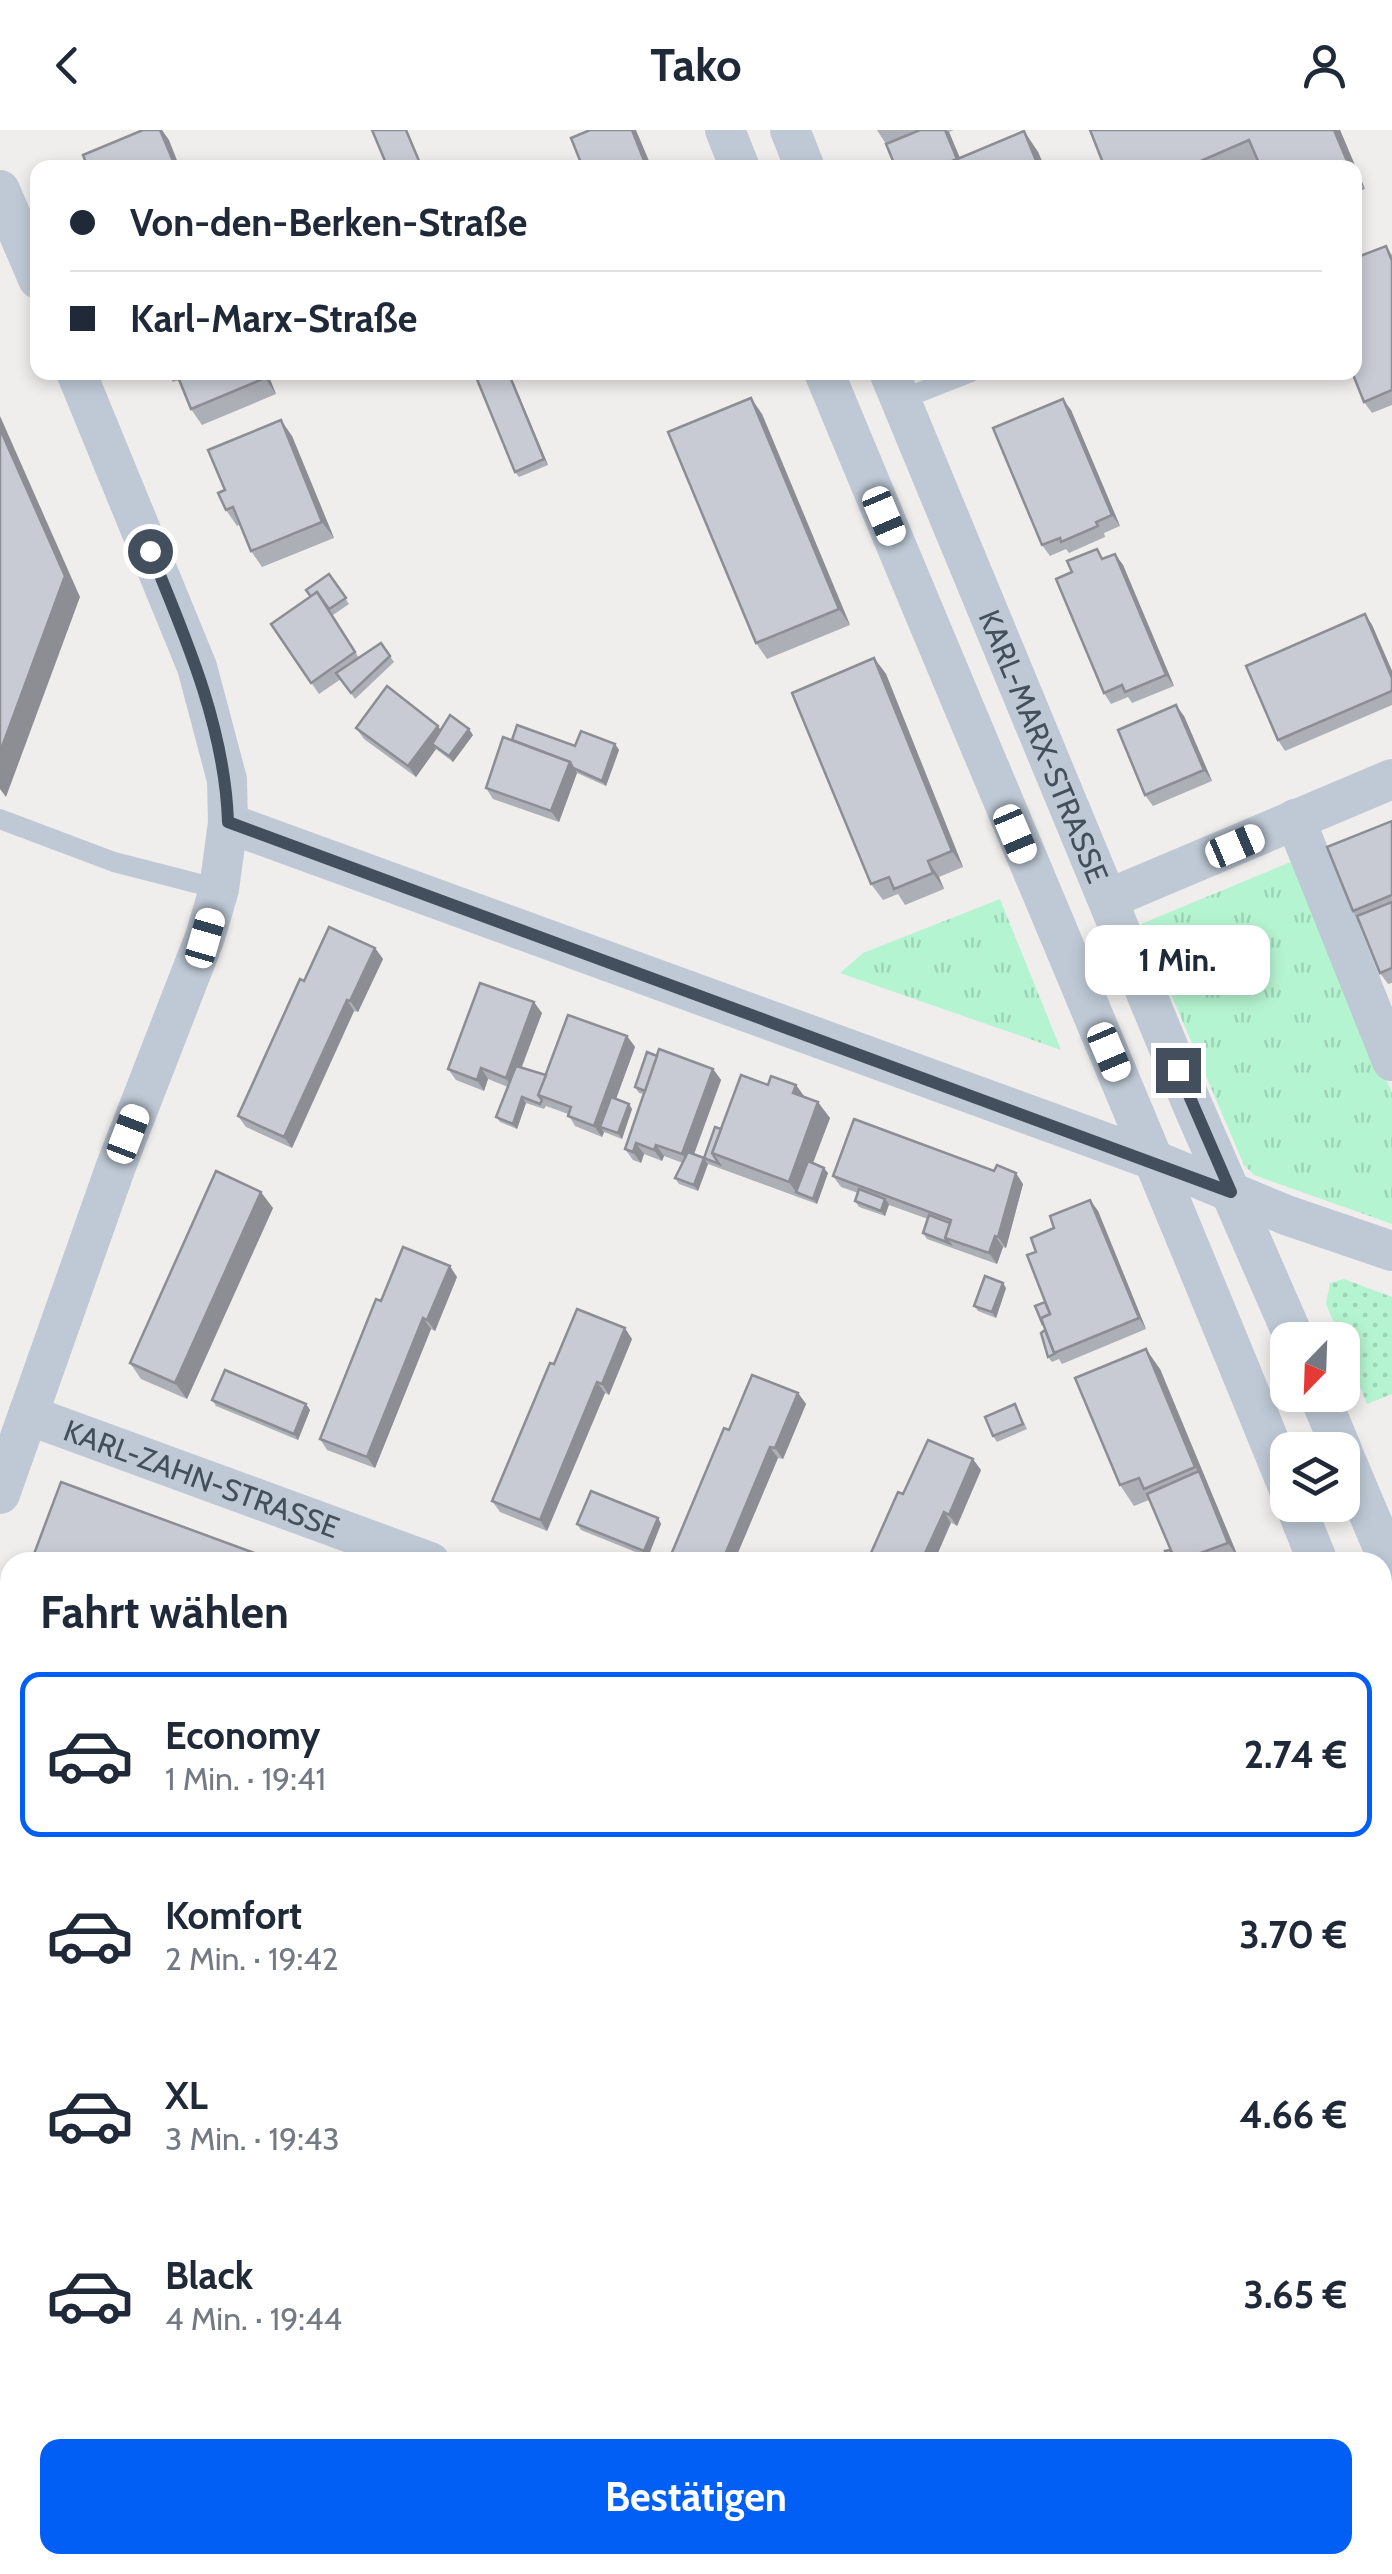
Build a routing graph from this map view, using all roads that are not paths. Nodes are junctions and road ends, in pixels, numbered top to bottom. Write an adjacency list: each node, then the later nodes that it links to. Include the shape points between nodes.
1 (724, 130): 3 (street)
2 (790, 130): 4 (street)
3 (737, 160)
4 (802, 160)
5 (0, 190): 6 (street)
6 (30, 260)
7 (79, 380): 14 (street, via 197,667 227,780)
8 (827, 380): 18 (street, KARL-MARX-STRASSE)
9 (927, 380): 10 (lane)
10 (894, 386): 16 (street, KARL-MARX-STRASSE)
11 (1392, 779): 13 (street)
12 (0, 819): 15 (lane, via 114,862)
13 (1295, 820): 16 (street); 17 (street)
14 (228, 822): 15 (street); 18 (street)
15 (219, 889): 22 (street)
16 (1108, 899): 19 (street, KARL-MARX-STRASSE)
17 (1392, 1061)
18 (1156, 1162): 19 (street); 23 (street, KARL-MARX-STRASSE)
19 (1231, 1192): 20 (street); 21 (street, KARL-MARX-STRASSE)
20 (1392, 1251)
21 (1287, 1322)
22 (28, 1415): 25 (street); 27 (street, KARL-ZAHN-STRASSE)
23 (1270, 1443)
24 (1360, 1493): 29 (street)
25 (0, 1494)
26 (1302, 1522): 28 (street)
27 (403, 1552)
28 (1314, 1552)
29 (1385, 1552)

